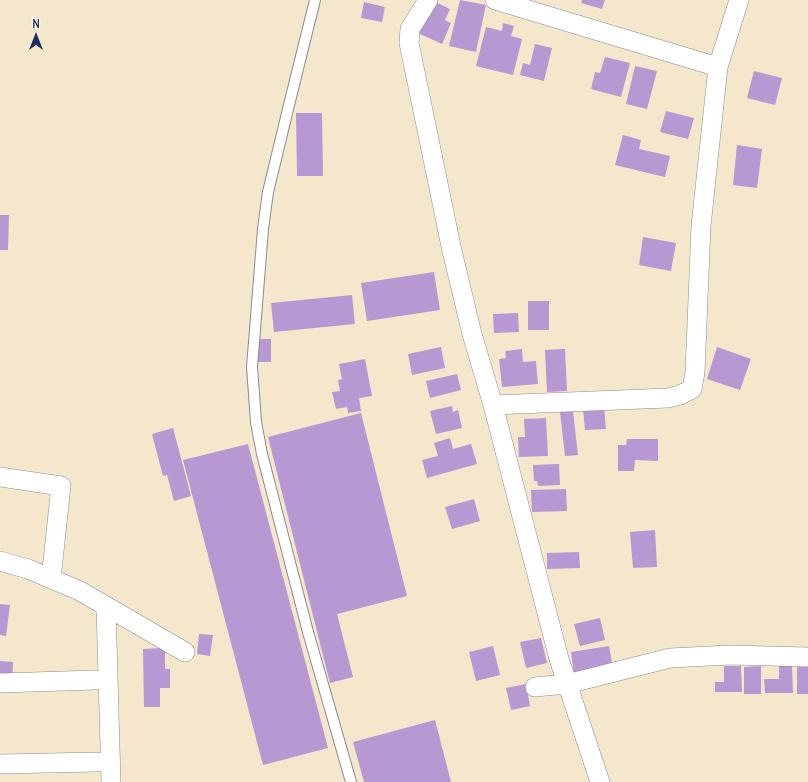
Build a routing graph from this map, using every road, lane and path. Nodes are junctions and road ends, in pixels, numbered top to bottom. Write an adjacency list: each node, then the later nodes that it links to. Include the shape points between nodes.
1 (315, 0): 20 (lane, via 268,192 252,367 256,422 262,454 308,632)
2 (428, 0): 6 (street, via 410,29 409,43 452,251 472,334)
3 (495, 0): 5 (street)
4 (739, 0): 5 (street)
5 (718, 67): 6 (street, via 702,226 692,389 668,398)
6 (493, 405): 15 (street)
7 (0, 477): 9 (street, via 61,486)
8 (0, 561): 9 (street)
9 (51, 579): 10 (street, via 80,591)
10 (106, 606): 11 (street); 19 (street)
11 (185, 652)
12 (808, 657): 15 (street, via 730,655 670,658)
13 (95, 680): 14 (street)
14 (0, 683)
15 (566, 684): 16 (street); 21 (street)
16 (535, 687)
17 (97, 762): 18 (street)
18 (0, 764)
19 (111, 782)
20 (351, 782)
21 (600, 782)

